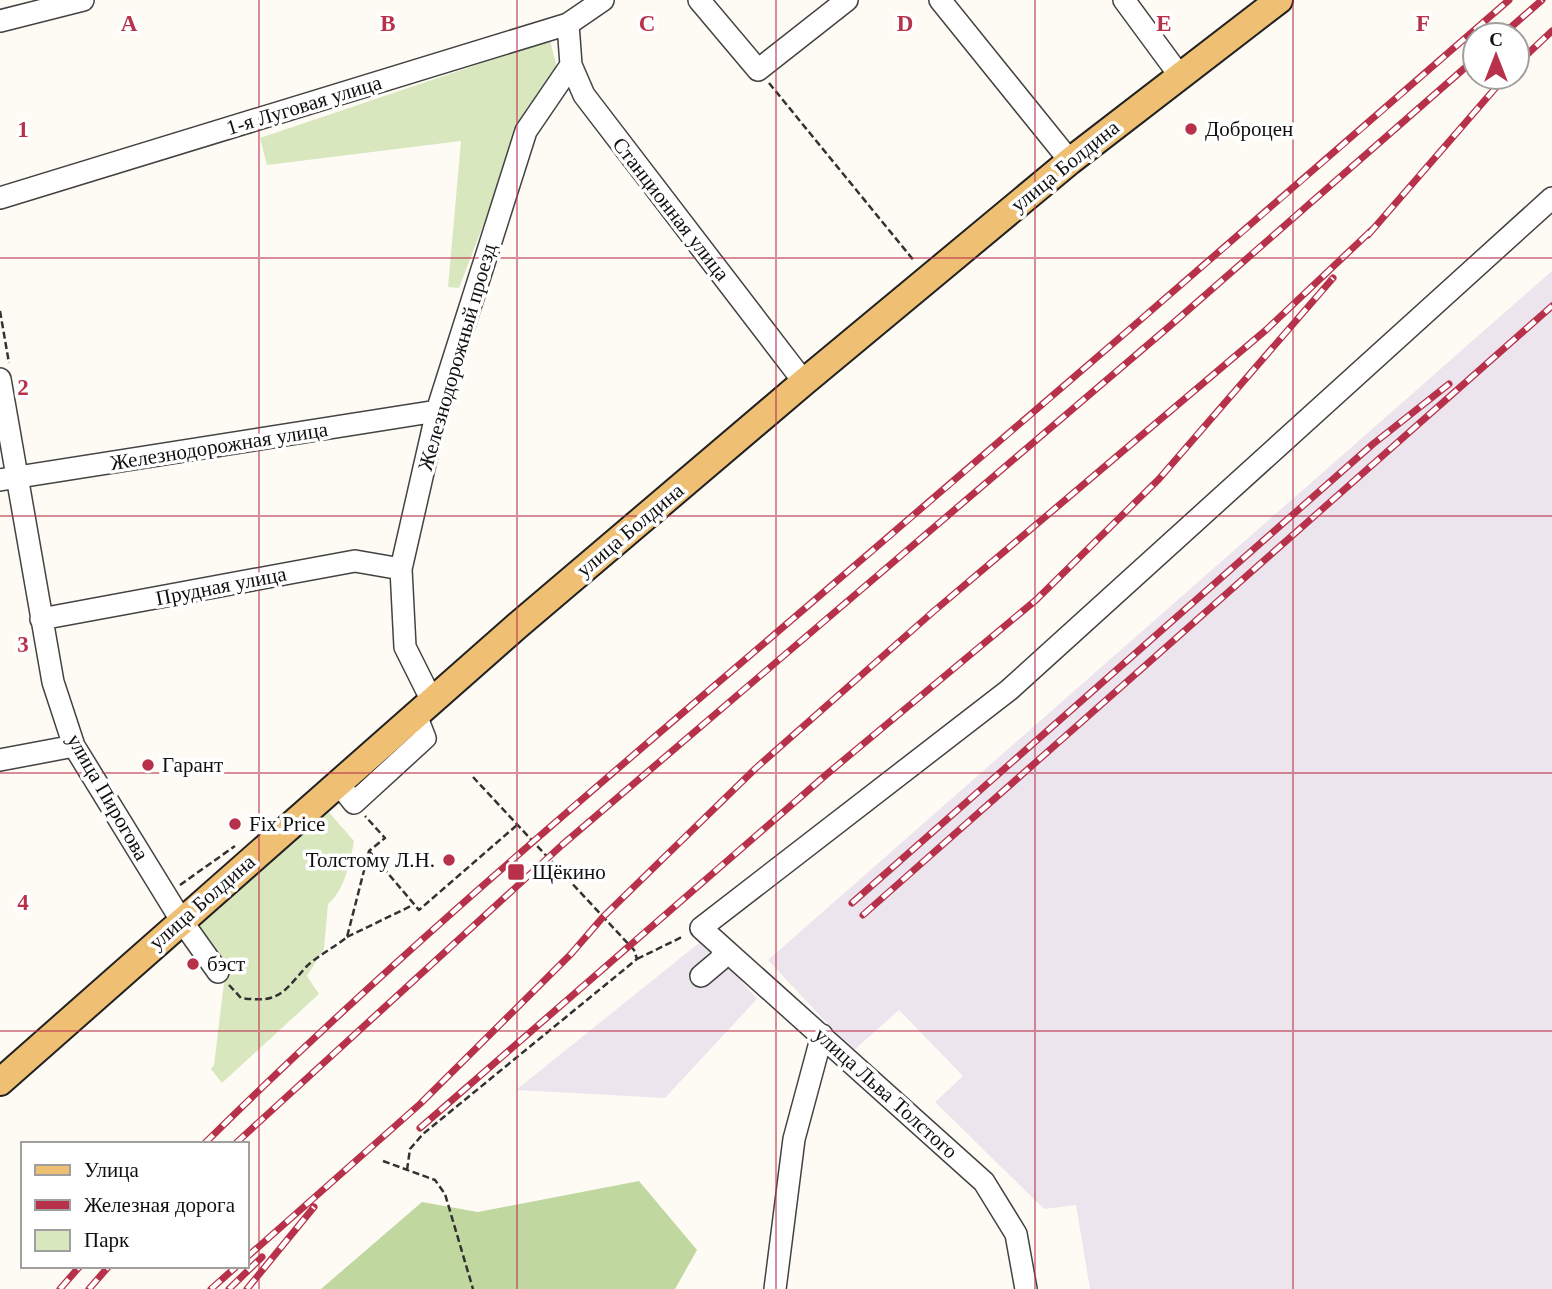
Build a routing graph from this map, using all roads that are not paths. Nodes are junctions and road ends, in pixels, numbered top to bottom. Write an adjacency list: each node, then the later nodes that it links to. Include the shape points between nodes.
1 (83, 0): 8 (street)
2 (603, 0): 9 (street, 1-я Луговая улица)
3 (699, 0): 4 (street, via 758,70)
4 (847, 0)
5 (940, 0): 12 (street)
6 (1124, 0): 11 (street)
7 (1279, 0): 11 (main road, улица Болдина)
8 (0, 21)
9 (568, 24): 10 (street, Станционная улица); 13 (street, 1-я Луговая улица)
10 (571, 65): 16 (street, Станционная улица, via 584,95); 17 (street, Железнодорожный проезд, via 526,131)
11 (1180, 76): 12 (main road, улица Болдина)
12 (1070, 161): 16 (main road, улица Болдина)
13 (0, 198)
14 (1552, 198): 25 (street, улица Льва Толстого, via 1009,690 701,928)
15 (5, 372): 18 (street, улица Пирогова)
16 (804, 382): 21 (main road, улица Болдина)
17 (437, 411): 18 (street, Железнодорожная улица); 19 (street, Железнодорожный проезд)
18 (9, 479): 20 (street, улица Пирогова)
19 (401, 569): 20 (street, Прудная улица, via 355,561); 21 (street, Железнодорожный проезд, via 405,647)
20 (41, 620): 22 (street, улица Пирогова, via 53,682)
21 (424, 708): 24 (main road, улица Болдина, via 346,793)
22 (74, 746): 23 (street); 24 (street, улица Пирогова)
23 (0, 760)
24 (181, 920): 26 (street, улица Пирогова); 29 (main road, улица Болдина)
25 (724, 951): 27 (street); 28 (street, улица Льва Толстого)
26 (218, 972)
27 (701, 976)
28 (822, 1035): 30 (street, via 794,1139); 31 (street, улица Льва Толстого, via 984,1182 1016,1234)
29 (0, 1082)
30 (775, 1289)
31 (1026, 1289)

